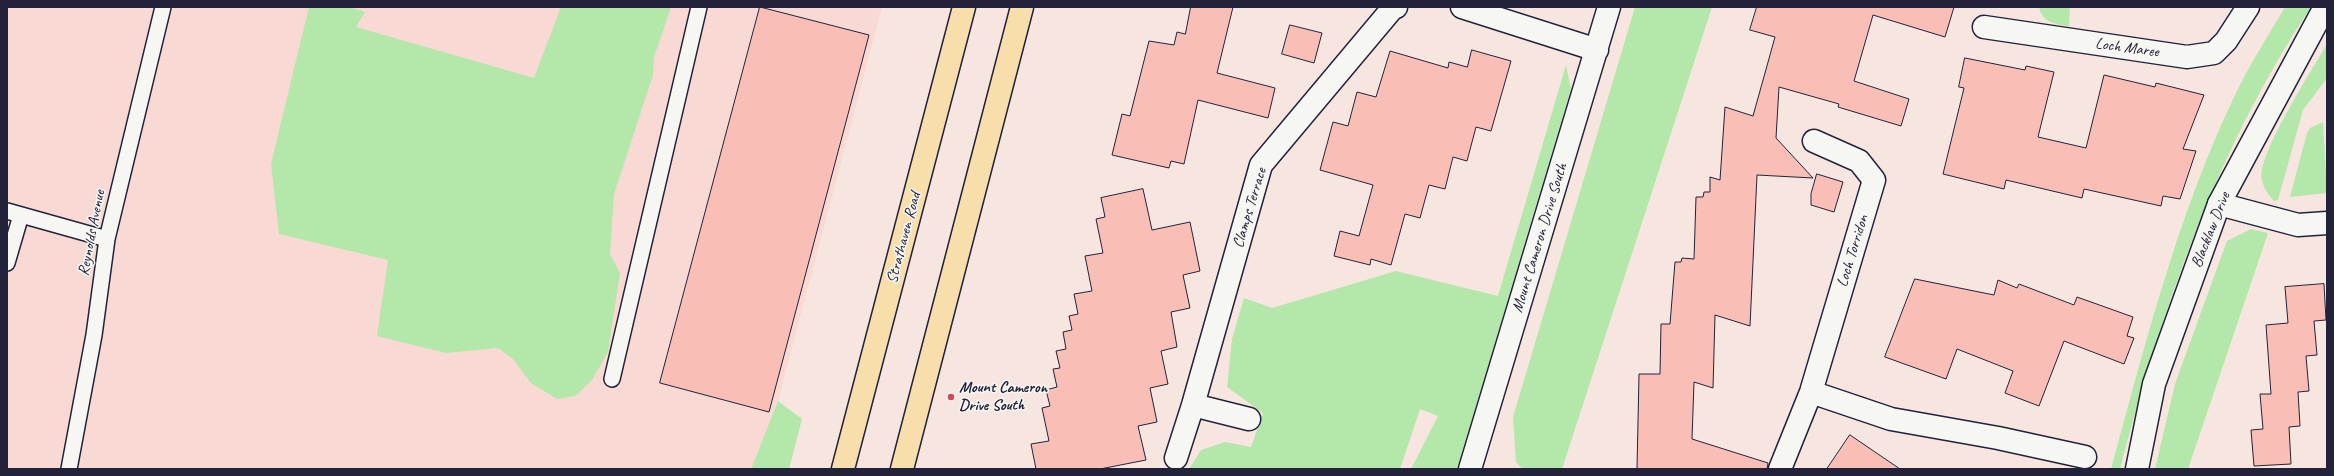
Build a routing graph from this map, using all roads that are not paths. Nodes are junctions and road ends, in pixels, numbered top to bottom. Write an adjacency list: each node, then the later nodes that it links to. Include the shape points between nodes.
1 (163, 7): 16 (lane, Reynolds Avenue)
2 (699, 7): 18 (lane)
3 (964, 7): 25 (main road, Strathaven Road)
4 (1022, 7): 26 (main road)
5 (1396, 7): 20 (street, Clamps Terrace, via 1261,165)
6 (1462, 7): 11 (street)
7 (1609, 7): 11 (street, Mount Cameron Drive South)
8 (2248, 7): 10 (street, Loch Maree, via 2226,41 2214,53 2187,57)
9 (2325, 7): 13 (street, Blacklaw Drive)
10 (1984, 27)
11 (1596, 50): 27 (street, Mount Cameron Drive South)
12 (1814, 141): 19 (street, Loch Torridon, via 1859,161 1874,180)
13 (2219, 204): 15 (street, via 2298,225); 29 (street, Blacklaw Drive, via 2154,384)
14 (14, 213): 16 (lane); 17 (lane)
15 (2327, 223)
16 (107, 239): 24 (lane, Reynolds Avenue, via 94,335)
17 (7, 263)
18 (612, 379)
19 (1811, 392): 22 (street, via 1892,419); 28 (street, Loch Torridon)
20 (1193, 405): 21 (street); 23 (street, Clamps Terrace)
21 (1249, 419)
22 (2085, 457)
23 (1176, 458)
24 (69, 469)
25 (843, 469)
26 (902, 469)
27 (1470, 469)
28 (1780, 469)
29 (2137, 469)

